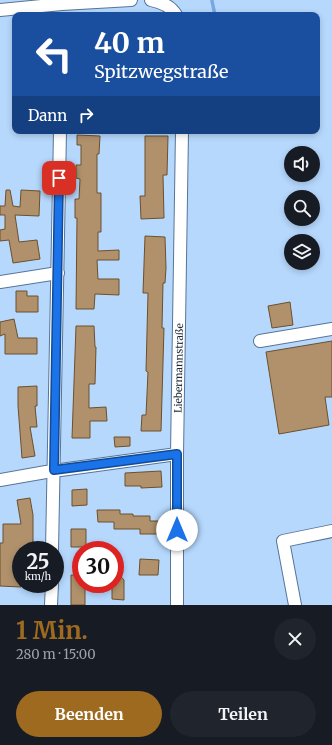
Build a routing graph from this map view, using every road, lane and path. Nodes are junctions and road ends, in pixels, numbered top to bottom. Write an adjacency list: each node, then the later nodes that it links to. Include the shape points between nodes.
1 (131, 0): 3 (street)
2 (151, 0): 5 (street, via 168,6)
3 (62, 6): 4 (street)
4 (0, 10)
5 (173, 12)
6 (60, 134): 8 (street)
7 (182, 134): 12 (street, Liebermannstraße)
8 (58, 273): 9 (street); 13 (street)
9 (0, 282)
10 (332, 329): 11 (street)
11 (260, 341)
12 (177, 454): 13 (street); 19 (street, Liebermannstraße)
13 (54, 470): 14 (street); 16 (street)
14 (0, 480)
15 (332, 531): 20 (street, via 283,541)
16 (52, 541)
17 (52, 593): 18 (street)
18 (51, 605)
19 (177, 605)
20 (295, 605)

